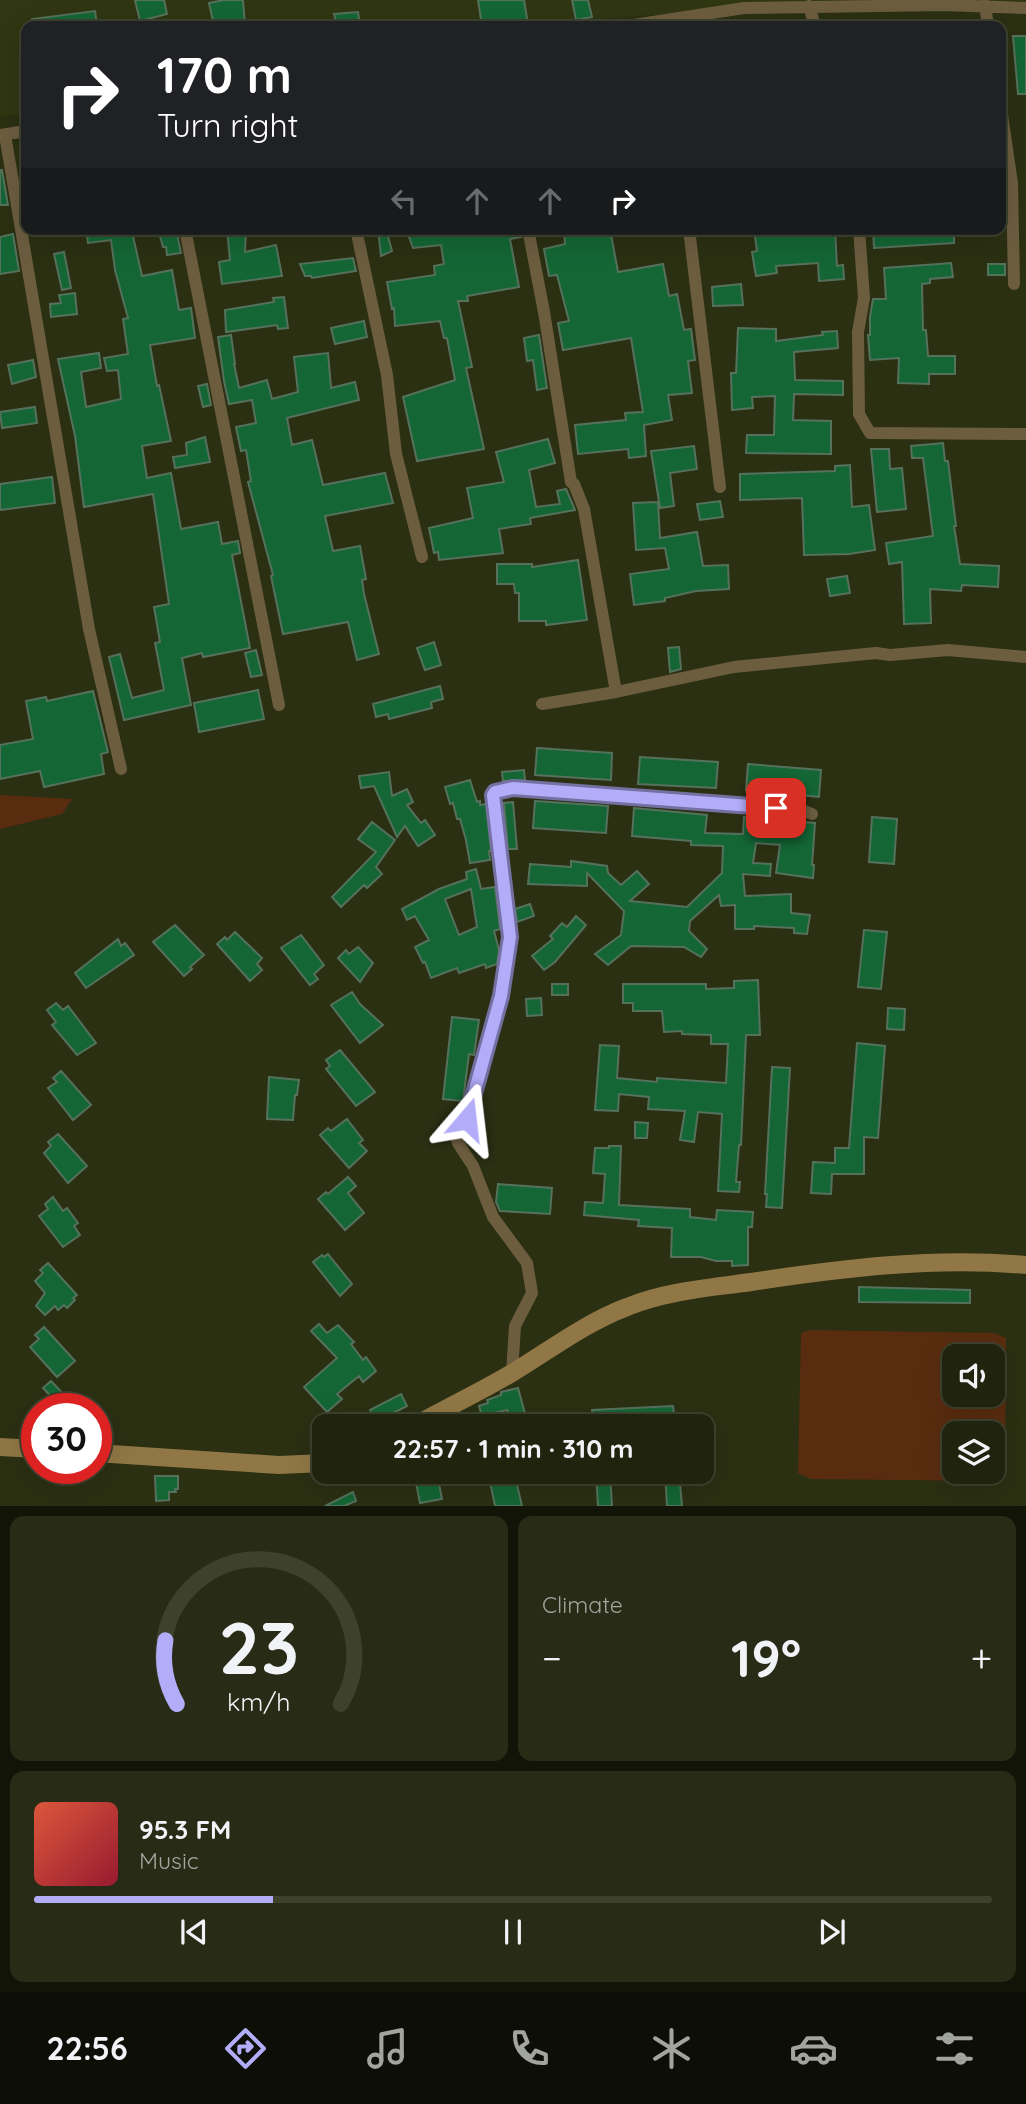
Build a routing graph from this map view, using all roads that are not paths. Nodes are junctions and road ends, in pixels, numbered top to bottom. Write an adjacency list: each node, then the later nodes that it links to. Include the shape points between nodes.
1 (985, 5): 2 (street); 3 (street); 6 (street)
2 (809, 6): 4 (street, via 744,8); 5 (street)
3 (1026, 8)
4 (672, 21)
5 (814, 21)
6 (987, 21)
7 (21, 132): 8 (street)
8 (3, 135): 23 (street, via 89,629)
9 (1006, 142): 15 (street, via 1012,183)
10 (186, 235): 22 (street)
11 (357, 235): 18 (street, via 387,375 396,454)
12 (528, 235): 20 (street, via 571,482 584,509)
13 (690, 235): 17 (street)
14 (859, 235): 16 (street, via 864,298 858,332 859,414 867,430)
15 (1014, 284)
16 (1026, 434)
17 (720, 487)
18 (422, 557)
19 (1026, 657): 20 (street, via 948,650 876,653 734,667)
20 (616, 692): 21 (street)
21 (542, 704)
22 (279, 705)
23 (121, 769)
24 (812, 814): 26 (street, via 513,788 493,795 510,937 483,1067 467,1119 456,1136 493,1217 527,1263 532,1293 515,1326)
25 (1026, 1265): 26 (main road, via 872,1266 686,1291 606,1316)
26 (512, 1373): 27 (main road)
27 (436, 1414)
28 (0, 1447): 29 (main road)
29 (21, 1448)
30 (112, 1454): 31 (main road)
31 (312, 1464)

